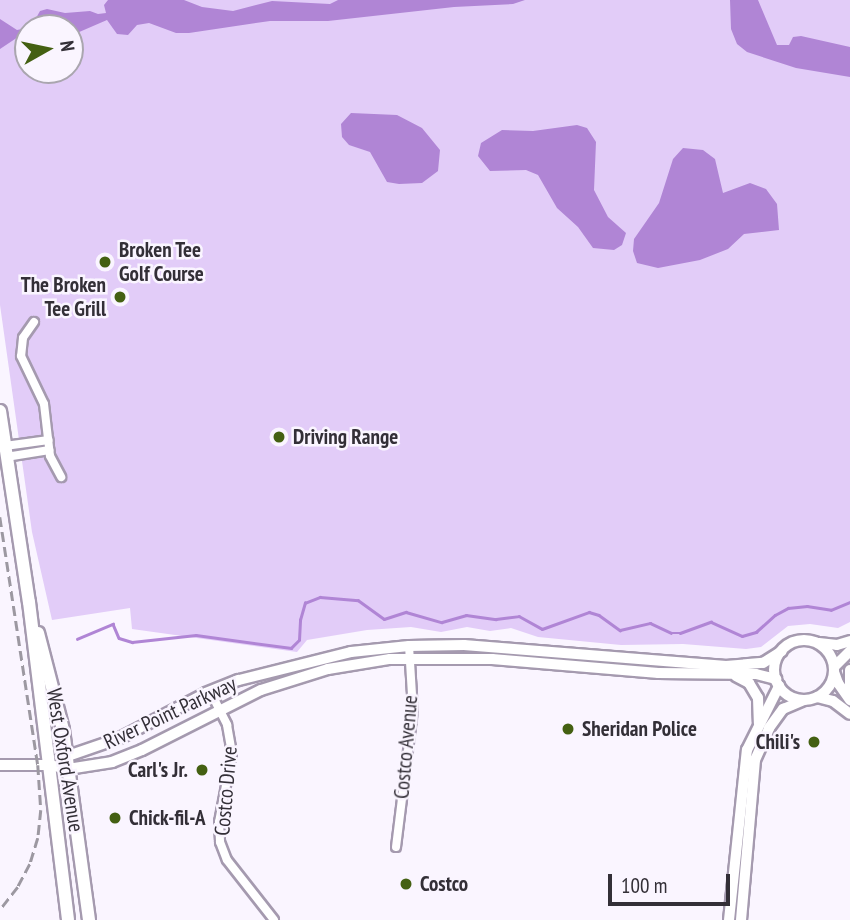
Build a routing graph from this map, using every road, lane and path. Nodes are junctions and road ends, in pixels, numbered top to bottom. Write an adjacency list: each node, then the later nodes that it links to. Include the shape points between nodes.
1 (34, 322): 3 (street, via 23,338 21,352 47,412)
2 (0, 411): 5 (main road, West Oxford Avenue)
3 (48, 440): 4 (street); 5 (street)
4 (49, 450): 5 (street); 6 (street)
5 (6, 452): 7 (main road, West Oxford Avenue)
6 (61, 477)
7 (29, 602): 25 (main road, West Oxford Avenue, via 54,687); 27 (main road, West Oxford Avenue)
8 (850, 641): 9 (street)
9 (818, 643): 10 (street, via 802,640); 13 (street, via 829,652)
10 (782, 651): 12 (street, River Point Parkway, via 763,663 726,666 507,648); 16 (street, via 775,665)
11 (850, 651): 13 (street)
12 (409, 652): 15 (street, River Point Parkway, via 658,673); 17 (street, River Point Parkway, via 319,658); 22 (street, River Point Parkway, via 294,678); 29 (street, Costco Avenue, via 413,712)
13 (834, 669): 19 (street, via 830,686); 21 (street)
14 (850, 670): 18 (street)
15 (730, 674): 16 (street, River Point Parkway, via 756,674); 24 (street, via 745,680 755,692)
16 (778, 682): 20 (street, via 790,696); 24 (street, via 772,706)
17 (210, 691): 22 (street, Costco Drive); 25 (street, River Point Parkway, via 120,738)
18 (850, 692)
19 (817, 697): 20 (street); 23 (street, via 833,701)
20 (804, 700): 34 (street, via 783,709 755,760)
21 (850, 700)
22 (220, 708): 28 (street, River Point Parkway, via 132,754); 32 (street, Costco Drive, via 232,754 219,822 220,842 227,860)
23 (850, 714)
24 (758, 726): 33 (street, via 746,758)
25 (66, 756): 27 (street, River Point Parkway); 28 (main road, West Oxford Avenue)
26 (0, 765): 27 (street)
27 (50, 765): 28 (street, River Point Parkway); 30 (main road, West Oxford Avenue)
28 (68, 769): 31 (main road, West Oxford Avenue)
29 (396, 847)
30 (68, 920)
31 (89, 920)
32 (274, 920)
33 (730, 920)
34 (741, 920)

